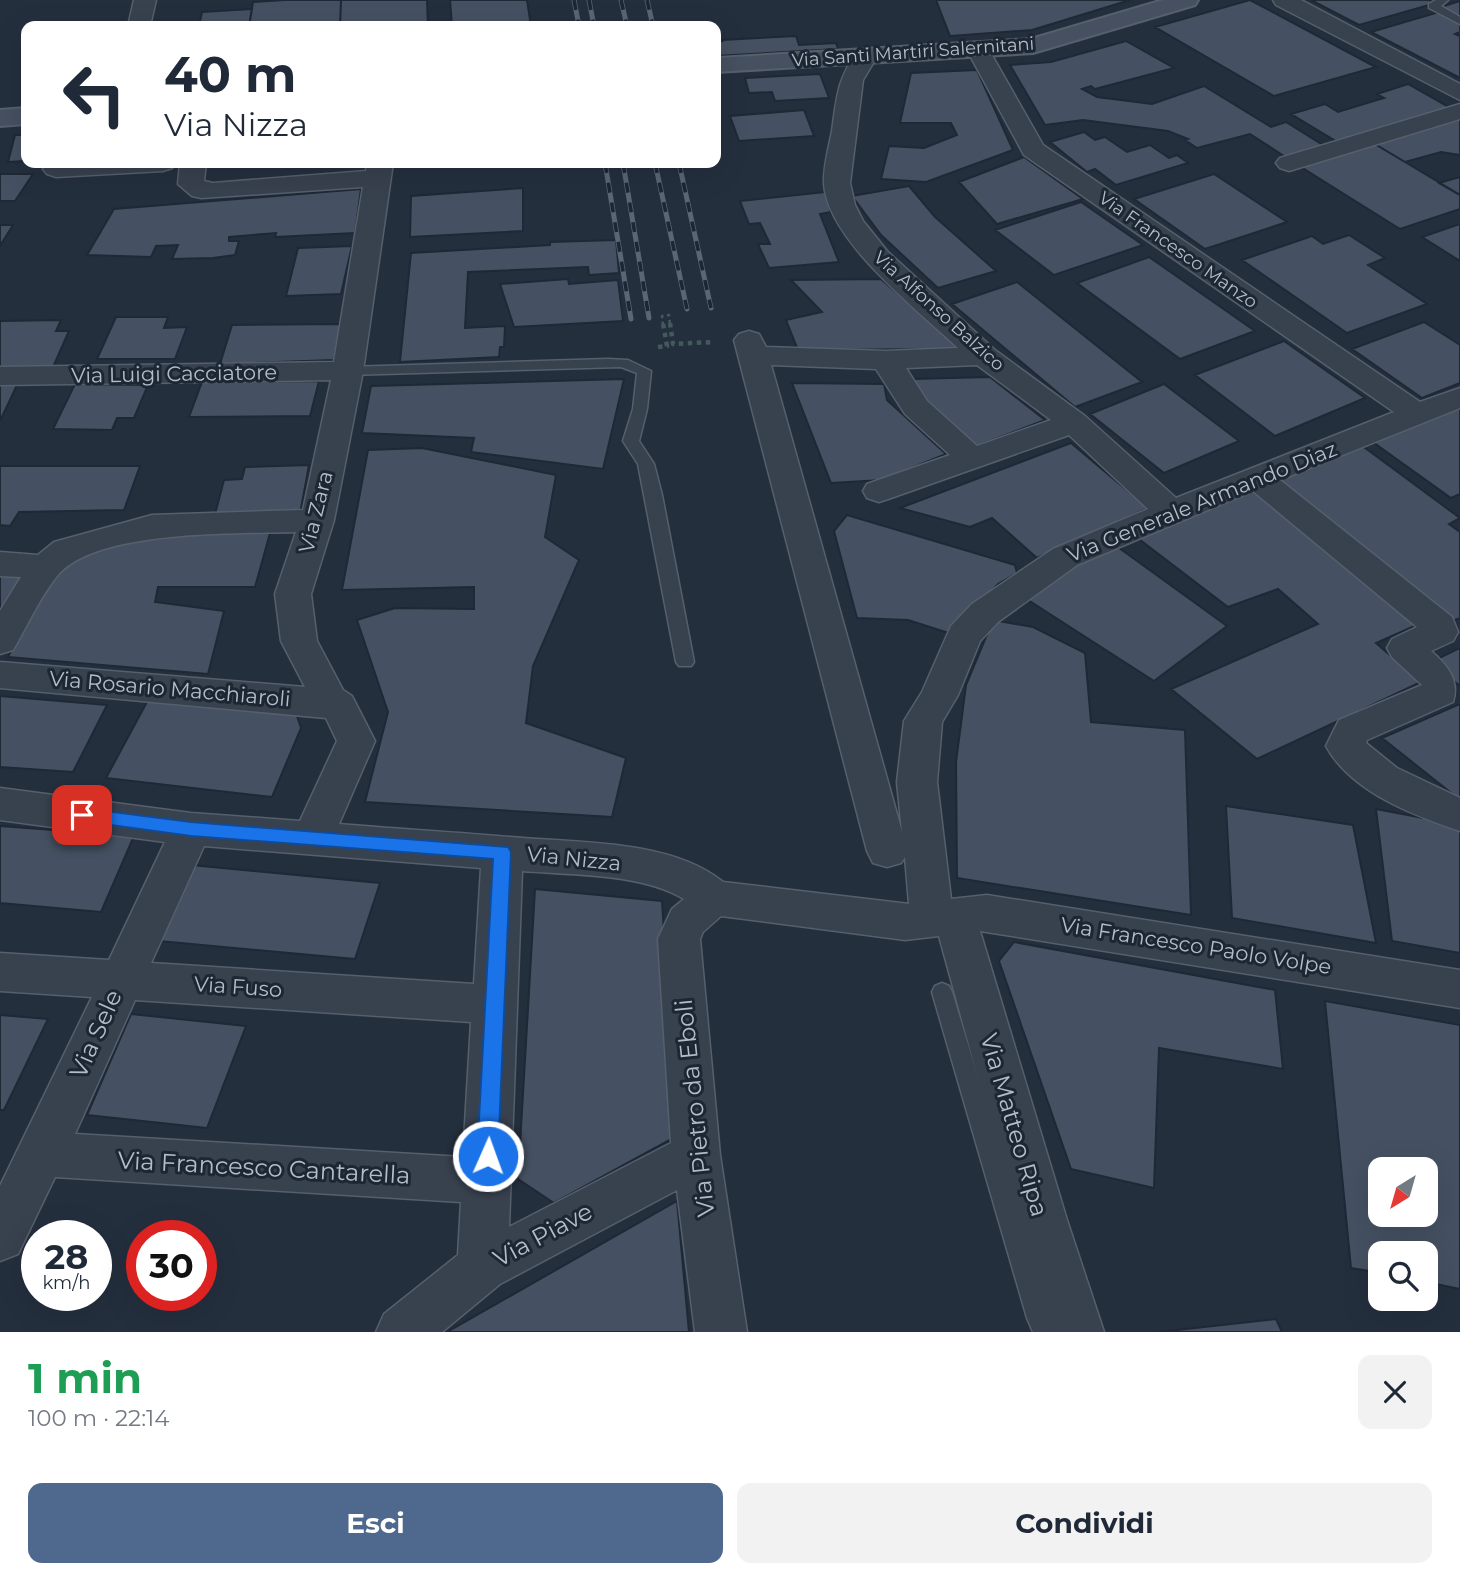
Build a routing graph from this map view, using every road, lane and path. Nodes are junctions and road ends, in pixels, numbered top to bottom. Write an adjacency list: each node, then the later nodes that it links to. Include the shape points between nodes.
1 (145, 0): 5 (street)
2 (1187, 0): 7 (main road, Via Santi Martiri Salernitani, via 1033,46)
3 (1284, 0): 10 (street)
4 (1440, 1): 6 (lane, via 1435,9)
5 (140, 21)
6 (1460, 21)
7 (978, 50): 8 (main road, Via Santi Martiri Salernitani); 26 (street, Via Francesco Manzo, via 1033,150)
8 (866, 55): 9 (main road, Via Santi Martiri Salernitani); 20 (street, Via Alfonso Balzico, via 851,80 837,183 842,205 878,258)
9 (721, 65)
10 (1460, 93)
11 (1460, 111): 14 (street)
12 (21, 116): 13 (main road)
13 (0, 118)
14 (1289, 163)
15 (74, 168): 17 (street)
16 (193, 168): 18 (street, via 191,184 213,191)
17 (56, 169)
18 (380, 170): 23 (street, Via Zara)
19 (751, 347): 21 (street); 22 (path, via 673,344 669,315 662,316 667,346 645,348 618,339); 43 (street)
20 (984, 356): 21 (street); 27 (street, Via Alfonso Balzico)
21 (886, 360): 28 (street, via 916,407)
22 (608, 363): 23 (lane); 36 (lane, via 623,363 644,372 631,442 646,464 654,495)
23 (348, 371): 24 (street, Via Luigi Cacciatore); 32 (street, Via Zara)
24 (0, 376)
25 (1460, 397): 26 (street, Via Generale Armando Diaz)
26 (1418, 415): 29 (street, Via Generale Armando Diaz)
27 (1074, 424): 28 (street); 31 (street, Via Alfonso Balzico)
28 (973, 458): 30 (street)
29 (1257, 478): 31 (street, Via Generale Armando Diaz); 40 (street, via 1439,626 1440,632 1405,648 1444,687 1353,730 1345,746 1354,758 1384,778)
30 (879, 491)
31 (1173, 513): 46 (street, Via Generale Armando Diaz, via 1065,557 1003,599 964,635 923,721 917,782)
32 (317, 520): 34 (street, via 152,526 66,550); 38 (street, Via Zara, via 293,594 294,617 299,641 328,698)
33 (0, 564): 34 (street)
34 (45, 567): 35 (street)
35 (0, 641)
36 (685, 662)
37 (0, 675): 38 (street, Via Rosario Macchiaroli)
38 (339, 706): 42 (street, Via Zara, via 356,741)
39 (0, 804): 41 (street, Via Nizza)
40 (1460, 815)
41 (191, 829): 42 (street, Via Nizza); 48 (street, Via Sele)
42 (313, 838): 44 (street, Via Nizza)
43 (887, 851)
44 (502, 852): 45 (street, Via Nizza, via 646,867 692,881); 54 (street)
45 (713, 898): 46 (street, Via Nizza, via 905,922); 52 (street, Via Pietro da Eboli, via 687,920 679,939)
46 (943, 919): 49 (street, Via Francesco Paolo Volpe, via 987,913); 60 (street, Via Matteo Ripa)
47 (0, 972): 48 (street, Via Fuso)
48 (120, 979): 51 (street, Via Fuso); 53 (street, Via Sele)
49 (1460, 989)
50 (942, 992): 59 (lane)
51 (476, 1003)
52 (696, 1155): 56 (street, Via Piave); 58 (street, Via Pietro da Eboli)
53 (24, 1166): 54 (street, Via Francesco Cantarella); 55 (street, Via Sele)
54 (487, 1181): 56 (street)
55 (0, 1237)
56 (482, 1267): 57 (street, Via Piave)
57 (402, 1332)
58 (721, 1332)
59 (1046, 1332)
60 (1077, 1332)

